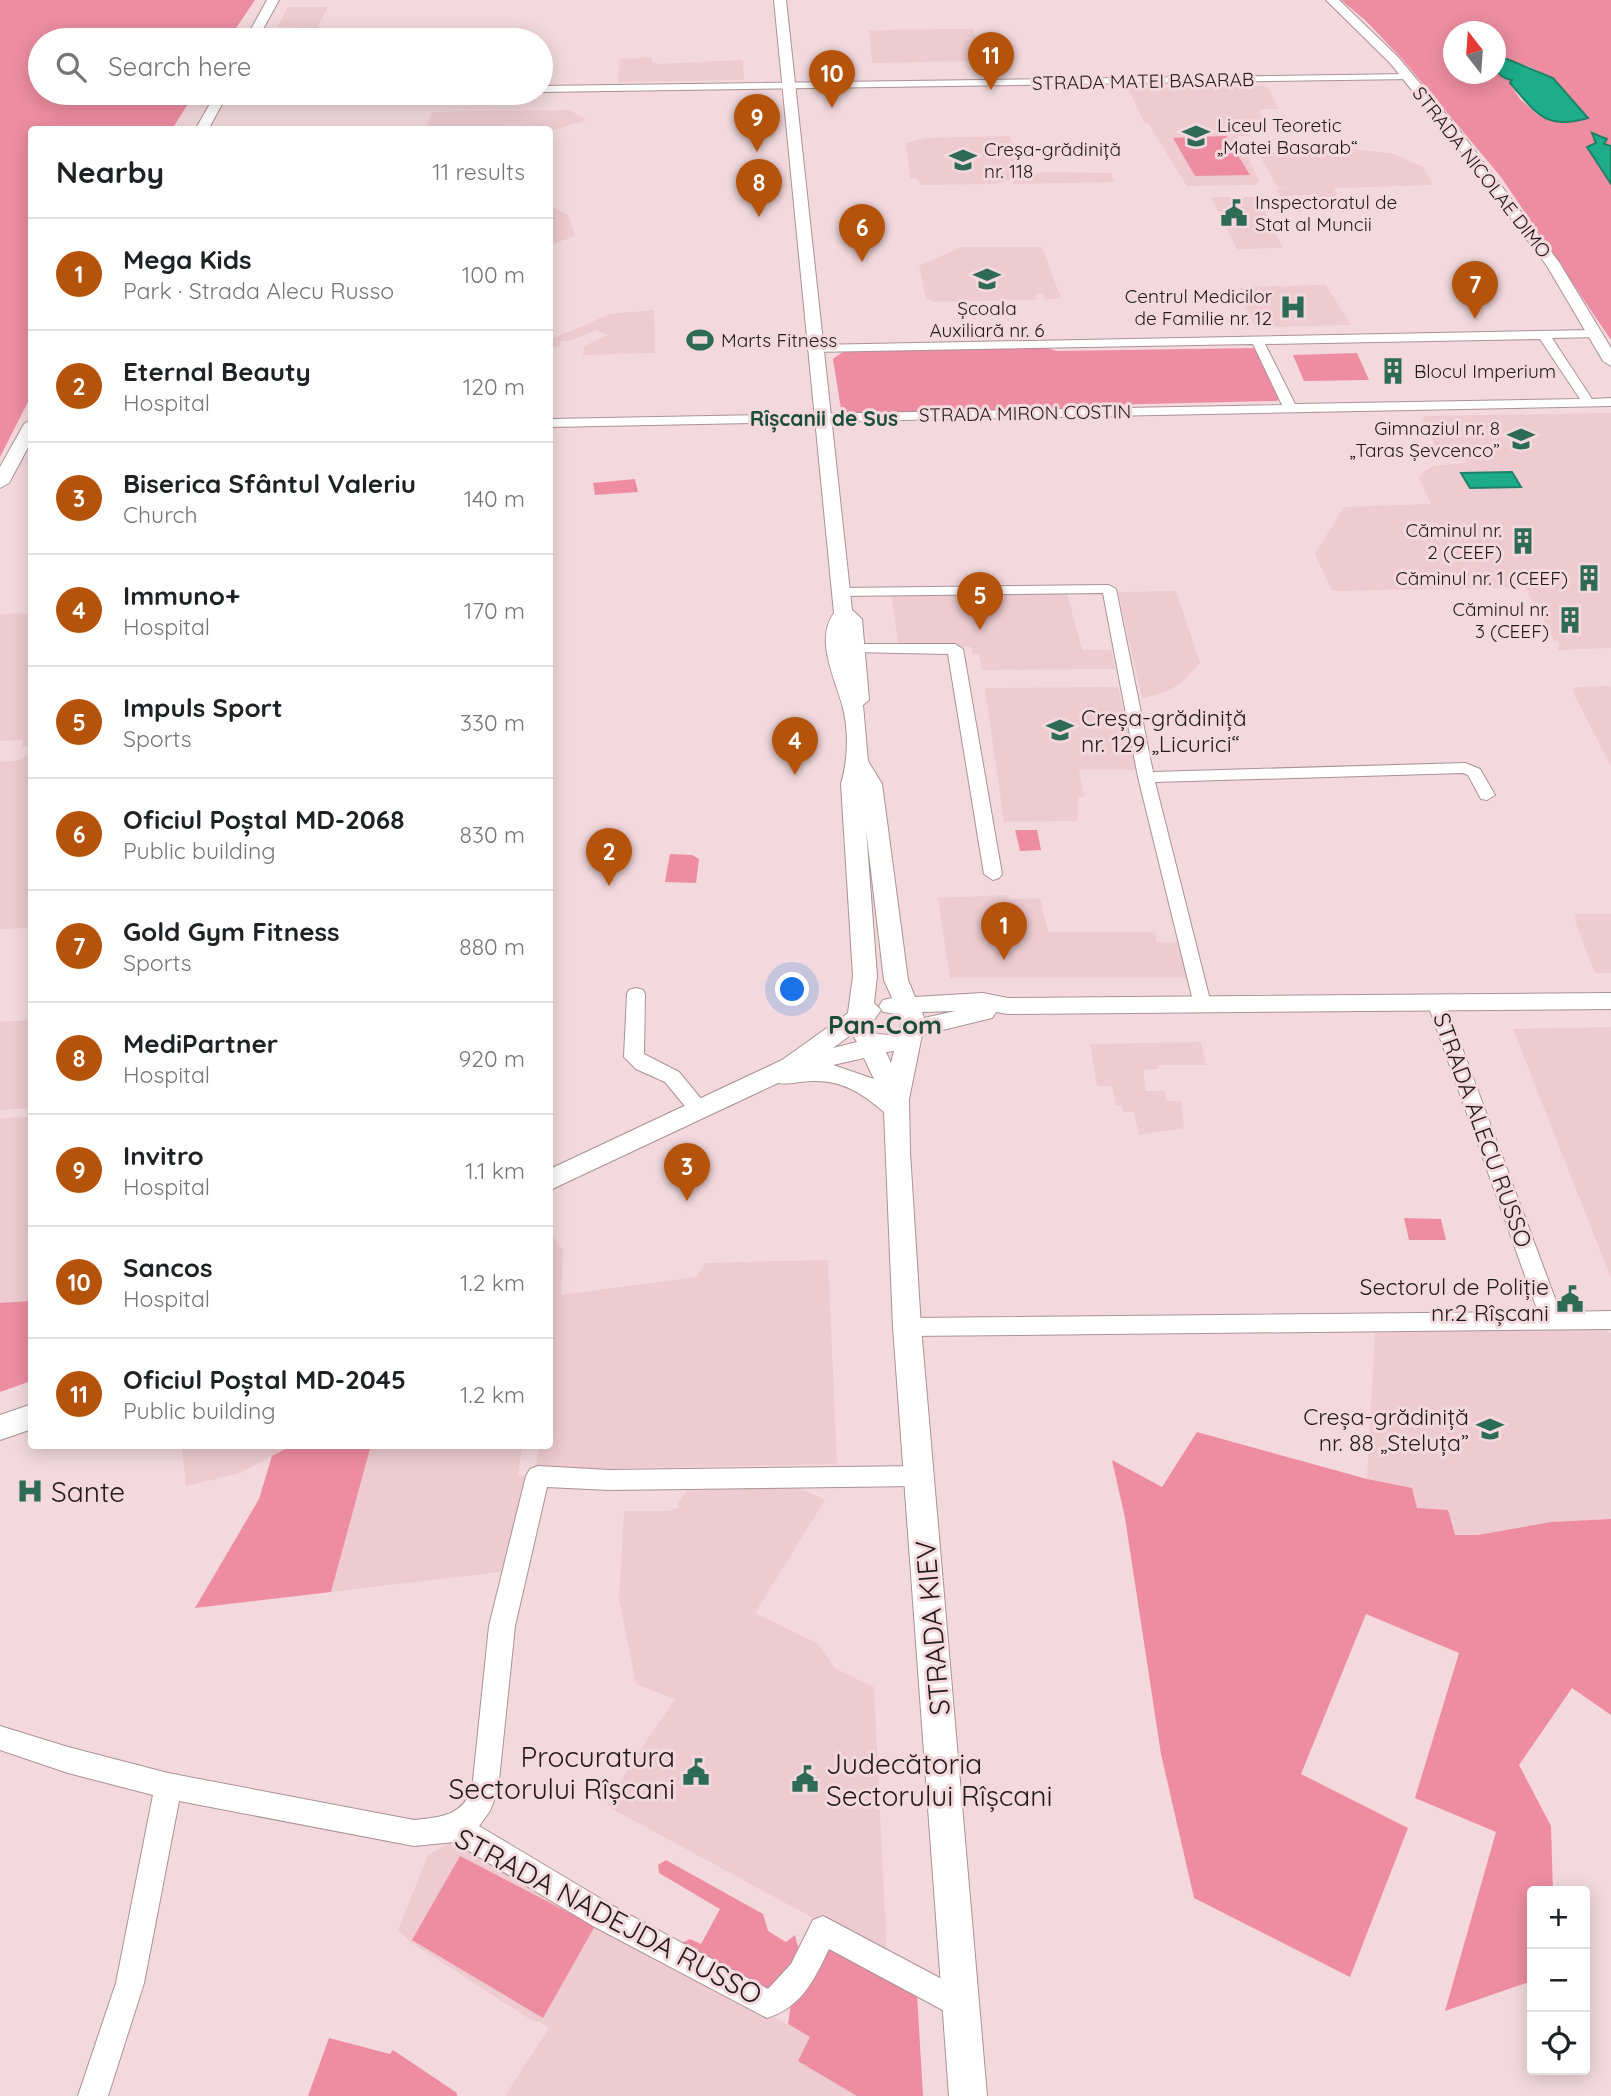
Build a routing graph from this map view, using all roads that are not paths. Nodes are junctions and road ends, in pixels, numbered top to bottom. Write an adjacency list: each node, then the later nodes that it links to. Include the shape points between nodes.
1 (273, 0): 4 (main road)
2 (780, 0): 6 (main road)
3 (1332, 0): 5 (main road, STRADA NICOLAE DIMO, via 1360,23)
4 (258, 28)
5 (1409, 78): 6 (street, STRADA MATEI BASARAB); 10 (main road, STRADA NICOLAE DIMO, via 1554,265)
6 (789, 86): 7 (street, STRADA MATEI BASARAB); 13 (main road)
7 (553, 89)
8 (215, 105): 9 (main road)
9 (203, 126)
10 (1595, 334): 11 (street); 14 (main road, STRADA NICOLAE DIMO)
11 (1544, 335): 12 (street); 15 (street)
12 (1258, 341): 13 (street); 17 (street)
13 (815, 349): 18 (main road)
14 (1611, 361)
15 (1588, 402): 16 (street, STRADA MIRON COSTIN); 17 (street, STRADA MIRON COSTIN)
16 (1611, 402)
17 (1290, 408): 18 (street, STRADA MIRON COSTIN)
18 (823, 417): 19 (street, STRADA MIRON COSTIN); 22 (main road)
19 (553, 422)
20 (28, 434): 21 (main road)
21 (0, 483)
22 (841, 592): 23 (main road); 27 (street, via 1109,589)
23 (843, 613): 24 (main road, via 853,619); 25 (main road, via 837,622 838,649 847,699)
24 (857, 649): 25 (main road, via 860,699); 29 (street, via 955,649)
25 (853, 706): 26 (main road)
26 (858, 761): 30 (main road, via 871,784); 37 (main road, via 852,785 865,976)
27 (1146, 777): 28 (street, via 1465,768 1474,772); 35 (street)
28 (1487, 795)
29 (993, 874)
30 (896, 980): 32 (main road, via 920,995); 37 (main road)
31 (636, 994): 40 (street, via 634,1057 672,1077)
32 (983, 1001): 36 (main road, STRADA ALECU RUSSO); 37 (main road, STRADA ALECU RUSSO)
33 (1611, 1001): 34 (main road, STRADA ALECU RUSSO)
34 (1436, 1002): 35 (main road, STRADA ALECU RUSSO); 42 (street, STRADA ALECU RUSSO)
35 (1202, 1004): 36 (main road, STRADA ALECU RUSSO)
36 (1007, 1006): 37 (main road, STRADA ALECU RUSSO)
37 (891, 1027): 38 (main road); 39 (main road, STRADA KIEV); 39 (main road, STRADA KIEV)
38 (780, 1071): 39 (main road, via 841,1074); 40 (main road)
39 (896, 1104): 44 (main road, STRADA KIEV)
40 (700, 1111): 41 (main road)
41 (553, 1179)
42 (1552, 1320): 43 (street); 44 (street)
43 (1611, 1320)
44 (907, 1327): 47 (main road, STRADA KIEV)
45 (28, 1418): 46 (main road)
46 (0, 1428)
47 (919, 1476): 50 (street, via 664,1480 538,1476 502,1626 485,1790 480,1805); 51 (main road, STRADA KIEV)
48 (0, 1738): 49 (street, STRADA NADEJDA RUSSO)
49 (168, 1787): 50 (street, STRADA NADEJDA RUSSO, via 414,1833); 52 (street, via 130,1983)
50 (457, 1828): 51 (street, STRADA NADEJDA RUSSO, via 603,1916 760,2002 776,2003 788,1995 823,1930)
51 (960, 2004): 53 (main road, STRADA KIEV)
52 (93, 2096)
53 (968, 2096)

